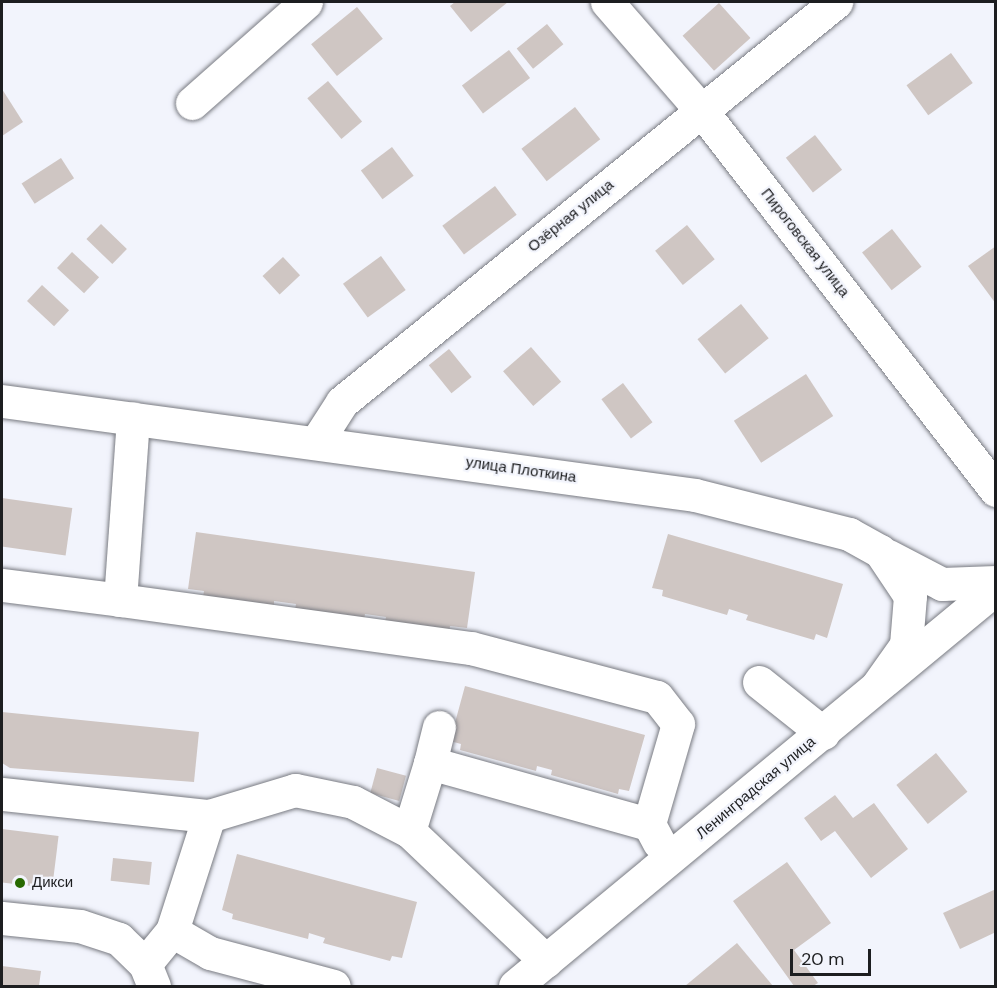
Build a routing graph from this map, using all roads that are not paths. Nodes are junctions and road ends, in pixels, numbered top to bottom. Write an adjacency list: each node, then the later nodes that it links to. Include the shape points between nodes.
1 (306, 2): 4 (street)
2 (607, 2): 5 (street, Пироговская улица)
3 (836, 2): 5 (street, Озёрная улица)
4 (192, 103)
5 (701, 110): 8 (street, Озёрная улица, via 342,402); 9 (street, Пироговская улица)
6 (2, 401): 7 (street, улица Плоткина)
7 (133, 418): 8 (street, улица Плоткина); 14 (street)
8 (317, 441): 10 (street, улица Плоткина, via 694,495 811,522)
9 (996, 490)
10 (880, 551): 11 (street, улица Плоткина, via 942,584); 16 (street, via 910,596 911,621 894,667)
11 (996, 582)
12 (2, 585): 14 (street)
13 (996, 588): 16 (street, Ленинградская улица)
14 (120, 600): 22 (street, via 471,648 657,697 678,724)
15 (759, 682): 18 (street)
16 (877, 686): 18 (street, Ленинградская улица)
17 (439, 727): 19 (street)
18 (823, 733): 24 (street, Ленинградская улица)
19 (430, 763): 22 (street); 23 (street)
20 (2, 795): 21 (street)
21 (209, 816): 23 (street, via 296,790 353,802); 26 (street)
22 (649, 824): 24 (street)
23 (409, 831): 27 (street)
24 (669, 860): 27 (street, Ленинградская улица)
25 (2, 918): 28 (street, via 80,926 119,939)
26 (172, 931): 28 (street); 29 (street, via 210,953)
27 (546, 961): 30 (street, Ленинградская улица)
28 (149, 975)
29 (334, 987)
30 (515, 987)

